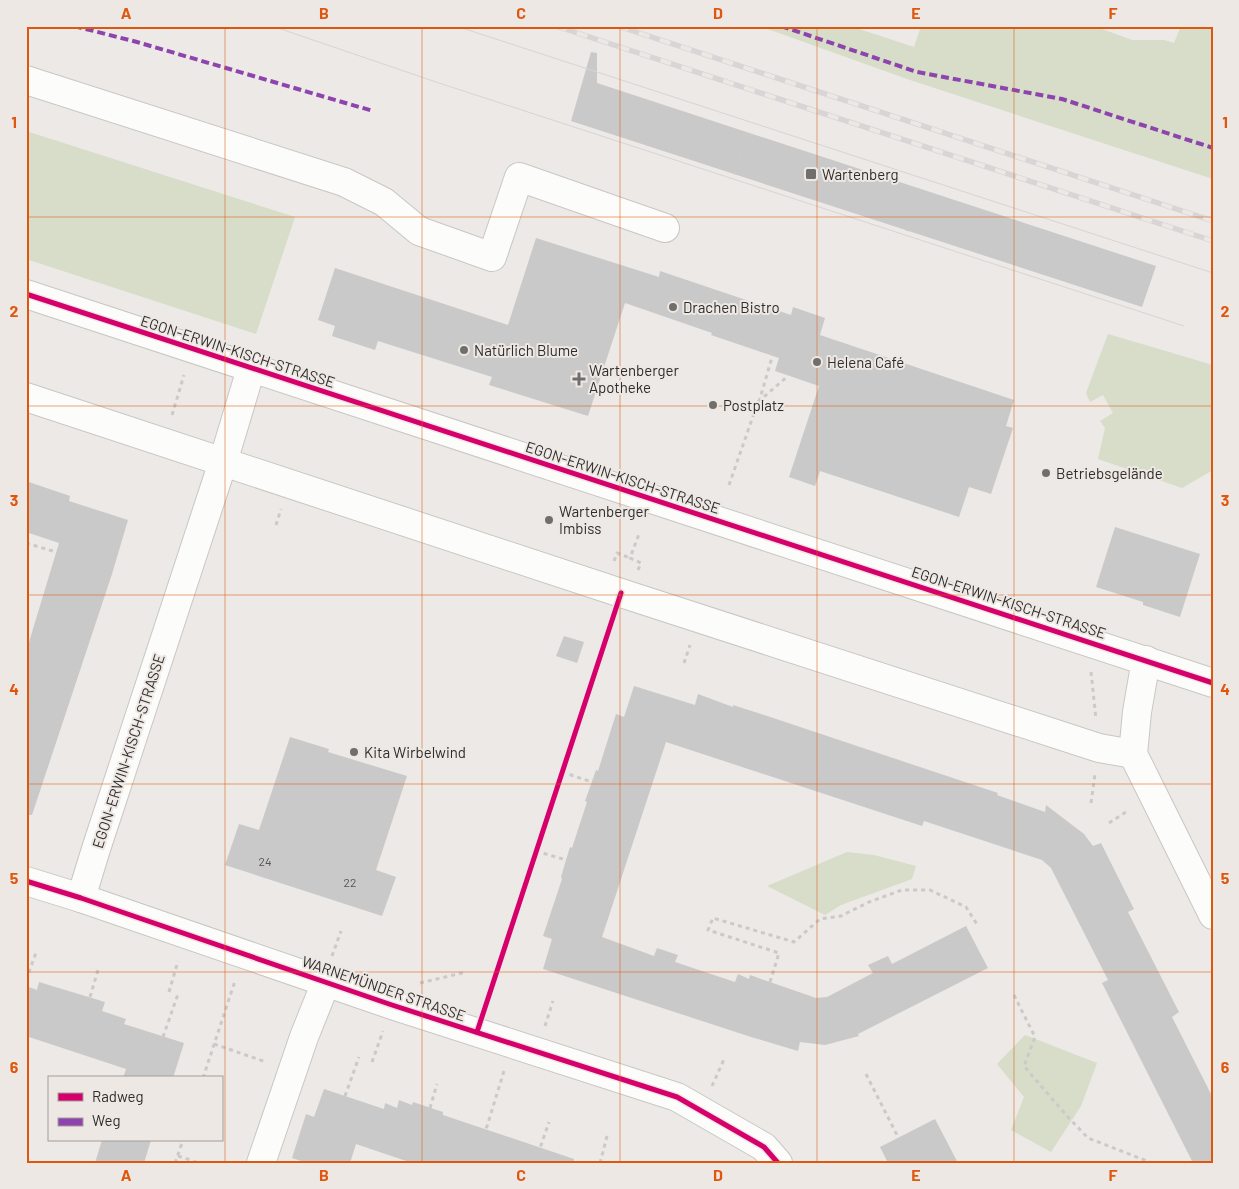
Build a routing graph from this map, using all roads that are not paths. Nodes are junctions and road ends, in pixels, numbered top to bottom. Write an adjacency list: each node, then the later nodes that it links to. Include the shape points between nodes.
1 (26, 80): 2 (street, via 344,182 384,202 419,231 492,257 519,177)
2 (666, 228)
3 (26, 294): 4 (street, EGON-ERWIN-KISCH-STRASSE)
4 (251, 369): 6 (street, EGON-ERWIN-KISCH-STRASSE); 7 (street, EGON-ERWIN-KISCH-STRASSE)
5 (26, 397): 6 (street)
6 (223, 462): 9 (street, via 628,585 1099,748); 11 (street, EGON-ERWIN-KISCH-STRASSE)
7 (1146, 660): 8 (street, EGON-ERWIN-KISCH-STRASSE); 9 (street)
8 (1213, 683)
9 (1134, 754): 12 (street)
10 (26, 881): 11 (street, WARNEMÜNDER STRASSE)
11 (81, 898): 13 (street, WARNEMÜNDER STRASSE)
12 (1213, 915)
13 (326, 982): 14 (street, WARNEMÜNDER STRASSE); 15 (street, WARNEMÜNDER STRASSE, via 678,1097 764,1147)
14 (261, 1163)
15 (778, 1163)

